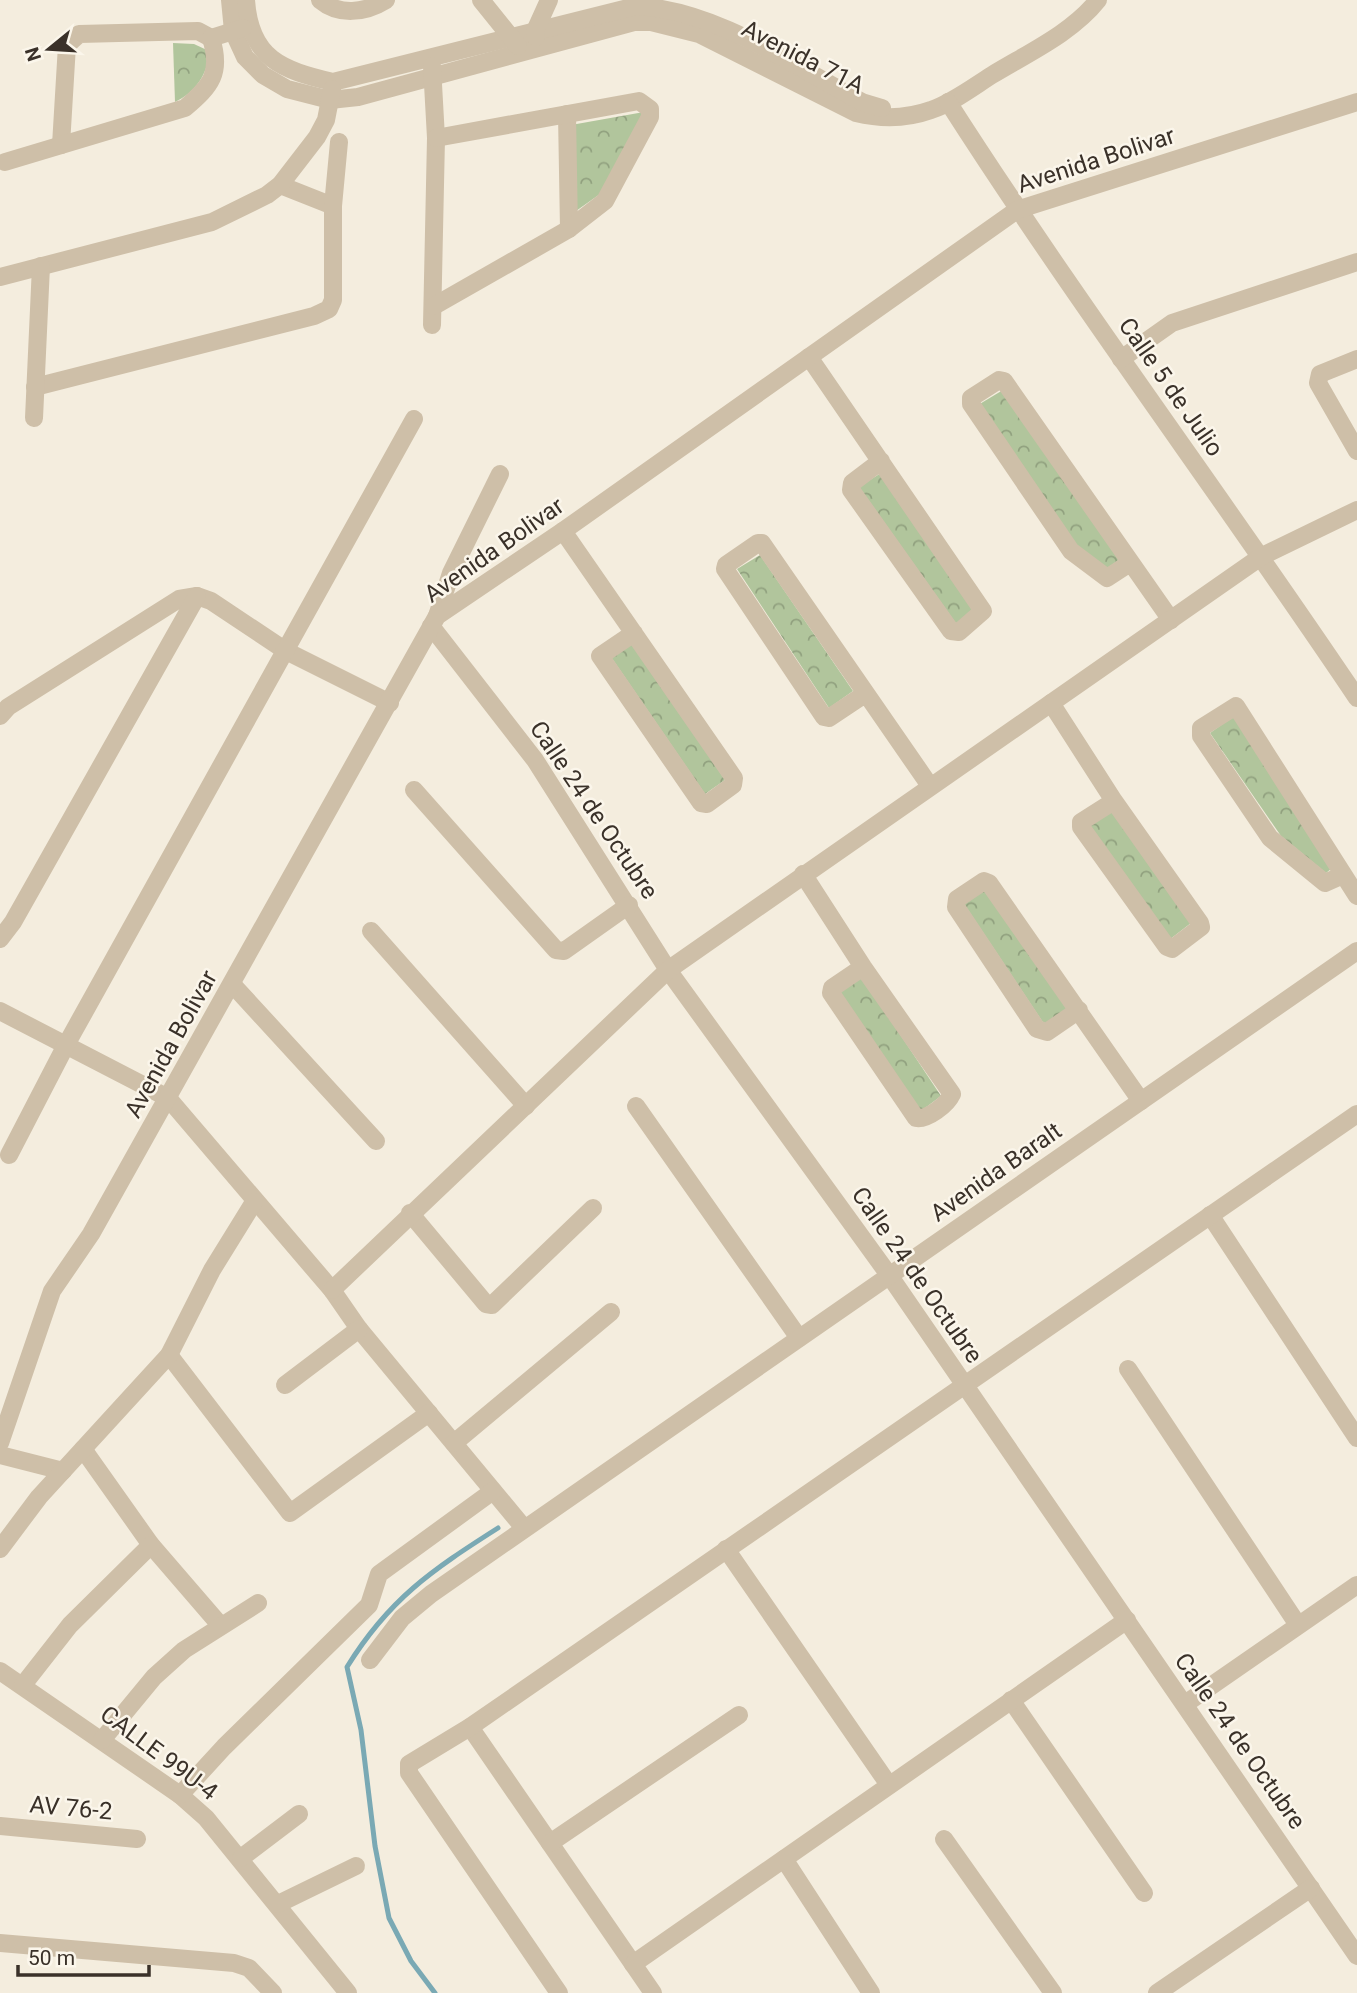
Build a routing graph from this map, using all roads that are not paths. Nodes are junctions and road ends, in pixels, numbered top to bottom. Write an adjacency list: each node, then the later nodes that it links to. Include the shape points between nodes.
1 (230, 0): 8 (street)
2 (246, 0): 8 (street)
3 (320, 0): 4 (street, via 337,11 361,10)
4 (386, 0)
5 (481, 0): 10 (street)
6 (549, 0): 10 (street)
7 (1098, 0): 13 (street, Avenida 71A, via 1067,29)
8 (242, 28): 9 (street); 12 (street, Avenida 71A, via 263,75 287,89)
9 (211, 38): 18 (street, via 215,73 204,92 185,108); 18 (street, via 198,31 79,34 71,38)
10 (527, 42): 11 (street, Avenida 71A); 13 (street, Avenida 71A, via 651,22 699,34 856,113 880,118 916,115)
11 (433, 68): 12 (street, Avenida 71A, via 358,97); 16 (street)
12 (332, 91): 20 (street, via 317,137)
13 (948, 102): 22 (street, Calle 5 de Julio)
14 (1357, 102): 22 (street, Avenida Bolivar)
15 (567, 114): 16 (street); 23 (street); 23 (street, via 639,101 650,109 613,190)
16 (436, 138): 23 (street, via 433,316)
17 (340, 142): 21 (street)
18 (61, 145): 19 (street)
19 (5, 162)
20 (280, 186): 21 (street); 25 (street, via 212,222)
21 (333, 206): 30 (street, via 332,300 323,313)
22 (1017, 210): 27 (street, Avenida Bolivar); 28 (street, Calle 5 de Julio)
23 (569, 229)
24 (1357, 262): 28 (street, via 1172,323)
25 (41, 266): 26 (street); 30 (street)
26 (0, 277)
27 (809, 357): 34 (street); 37 (street, Avenida Bolivar)
28 (1121, 359): 38 (street, Calle 5 de Julio)
29 (1357, 359): 33 (street, via 1320,374 1318,383)
30 (35, 387): 31 (street)
31 (34, 418)
32 (414, 419): 44 (street)
33 (1357, 451)
34 (881, 461): 34 (street, via 983,611 959,632 951,631 851,490 852,482)
35 (500, 474): 42 (street, via 451,573)
36 (1357, 510): 38 (street)
37 (563, 531): 42 (street, Avenida Bolivar); 43 (street)
38 (1262, 556): 41 (street); 46 (street, Calle 5 de Julio)
39 (1129, 563): 39 (street, via 1004,381 971,398 1071,551 1107,578); 41 (street)
40 (197, 596): 44 (street); 49 (street, via 179,599); 58 (street)
41 (1171, 620): 48 (street)
42 (434, 621): 47 (street, Avenida Bolivar); 56 (street, Calle 24 de Octubre, via 535,760)
43 (634, 633): 43 (street, via 734,778 733,785 707,804 701,803 600,656)
44 (286, 651): 47 (street); 65 (street)
45 (865, 694): 45 (street, via 762,544 726,565 824,717); 50 (street)
46 (1357, 698)
47 (390, 703): 62 (street, Avenida Bolivar)
48 (1051, 703): 50 (street); 52 (street)
49 (0, 716)
50 (930, 786): 53 (street)
51 (414, 790): 56 (street, via 556,950 564,951)
52 (1114, 801): 52 (street, via 1200,923 1201,927 1172,948 1081,827 1081,822)
53 (803, 874): 60 (street); 61 (street)
54 (1343, 875): 54 (street, via 1236,706 1200,728 1270,838 1325,883); 55 (street)
55 (1357, 897)
56 (629, 905): 61 (street, Calle 24 de Octubre)
57 (371, 931): 68 (street)
58 (0, 939)
59 (1357, 951): 67 (street, Avenida Baralt)
60 (863, 967): 60 (street, via 952,1094 924,1118 916,1118 831,993)
61 (668, 970): 68 (street); 77 (street, Calle 24 de Octubre)
62 (232, 984): 66 (street, Avenida Bolivar); 71 (street)
63 (1079, 1010): 63 (street, via 989,883 984,881 957,899 956,907 1037,1029 1047,1032); 67 (street)
64 (0, 1011): 65 (street)
65 (66, 1045): 66 (street); 72 (street)
66 (168, 1098): 73 (street); 88 (street, Avenida Bolivar, via 91,1234 52,1292)
67 (1141, 1101): 77 (street, Avenida Baralt)
68 (526, 1106): 75 (street)
69 (636, 1106): 81 (street)
70 (1357, 1114): 76 (street)
71 (376, 1141)
72 (9, 1155)
73 (254, 1202): 78 (street); 82 (street, via 212,1270)
74 (593, 1208): 75 (street, via 492,1305 486,1304)
75 (410, 1213): 78 (street)
76 (1210, 1214): 84 (street); 87 (street)
77 (889, 1276): 81 (street, Avenida Baralt); 84 (street, Calle 24 de Octubre)
78 (332, 1290): 80 (street)
79 (611, 1312): 89 (street)
80 (359, 1329): 85 (street); 86 (street)
81 (799, 1338): 94 (street, Avenida Baralt)
82 (169, 1355): 86 (street, via 290,1513); 90 (street)
83 (1128, 1369): 102 (street)
84 (964, 1384): 97 (street); 100 (street, Calle 24 de Octubre)
85 (285, 1385)
86 (429, 1413): 89 (street)
87 (1357, 1438)
88 (0, 1443)
89 (454, 1443): 93 (street)
90 (83, 1449): 92 (street); 95 (street)
91 (0, 1455): 92 (street)
92 (63, 1471): 96 (street)
93 (493, 1491): 94 (street); 112 (street, via 379,1574 369,1605)
94 (524, 1528): 103 (street, Avenida Baralt, via 402,1618)
95 (151, 1545): 101 (street); 105 (street, via 69,1625)
96 (0, 1549)
97 (726, 1549): 109 (street); 111 (street)
98 (1357, 1584): 102 (street)
99 (258, 1603): 101 (street)
100 (1127, 1620): 106 (street); 107 (street, Calle 24 de Octubre)
101 (219, 1625): 110 (street, via 154,1677)
102 (1298, 1625): 107 (street)
103 (370, 1660)
104 (0, 1671): 105 (street, CALLE 99U-4)
105 (23, 1685): 110 (street, CALLE 99U-4)
106 (1012, 1700): 111 (street); 122 (street)
107 (1185, 1703): 121 (street, Calle 24 de Octubre)
108 (739, 1715): 117 (street)
109 (470, 1727): 117 (street); 129 (street, via 407,1768)
110 (102, 1740): 112 (street, CALLE 99U-4)
111 (889, 1785): 119 (street)
112 (180, 1795): 118 (street, CALLE 99U-4)
113 (299, 1814): 118 (street)
114 (0, 1826): 115 (street, AV 76-2)
115 (137, 1839)
116 (944, 1839): 132 (street)
117 (550, 1843): 126 (street)
118 (241, 1858): 123 (street, CALLE 99U-4)
119 (784, 1858): 126 (street); 131 (street)
120 (356, 1866): 123 (street)
121 (1311, 1888): 125 (street, Calle 24 de Octubre); 133 (street)
122 (1144, 1894)
123 (278, 1904): 128 (street, CALLE 99U-4)
124 (0, 1943): 127 (street, via 234,1963 249,1968)
125 (1357, 1956)
126 (633, 1964): 130 (street)
127 (273, 1993)
128 (348, 1993)
129 (559, 1993)
130 (653, 1993)
131 (871, 1993)
132 (1053, 1993)
133 (1157, 1993)

